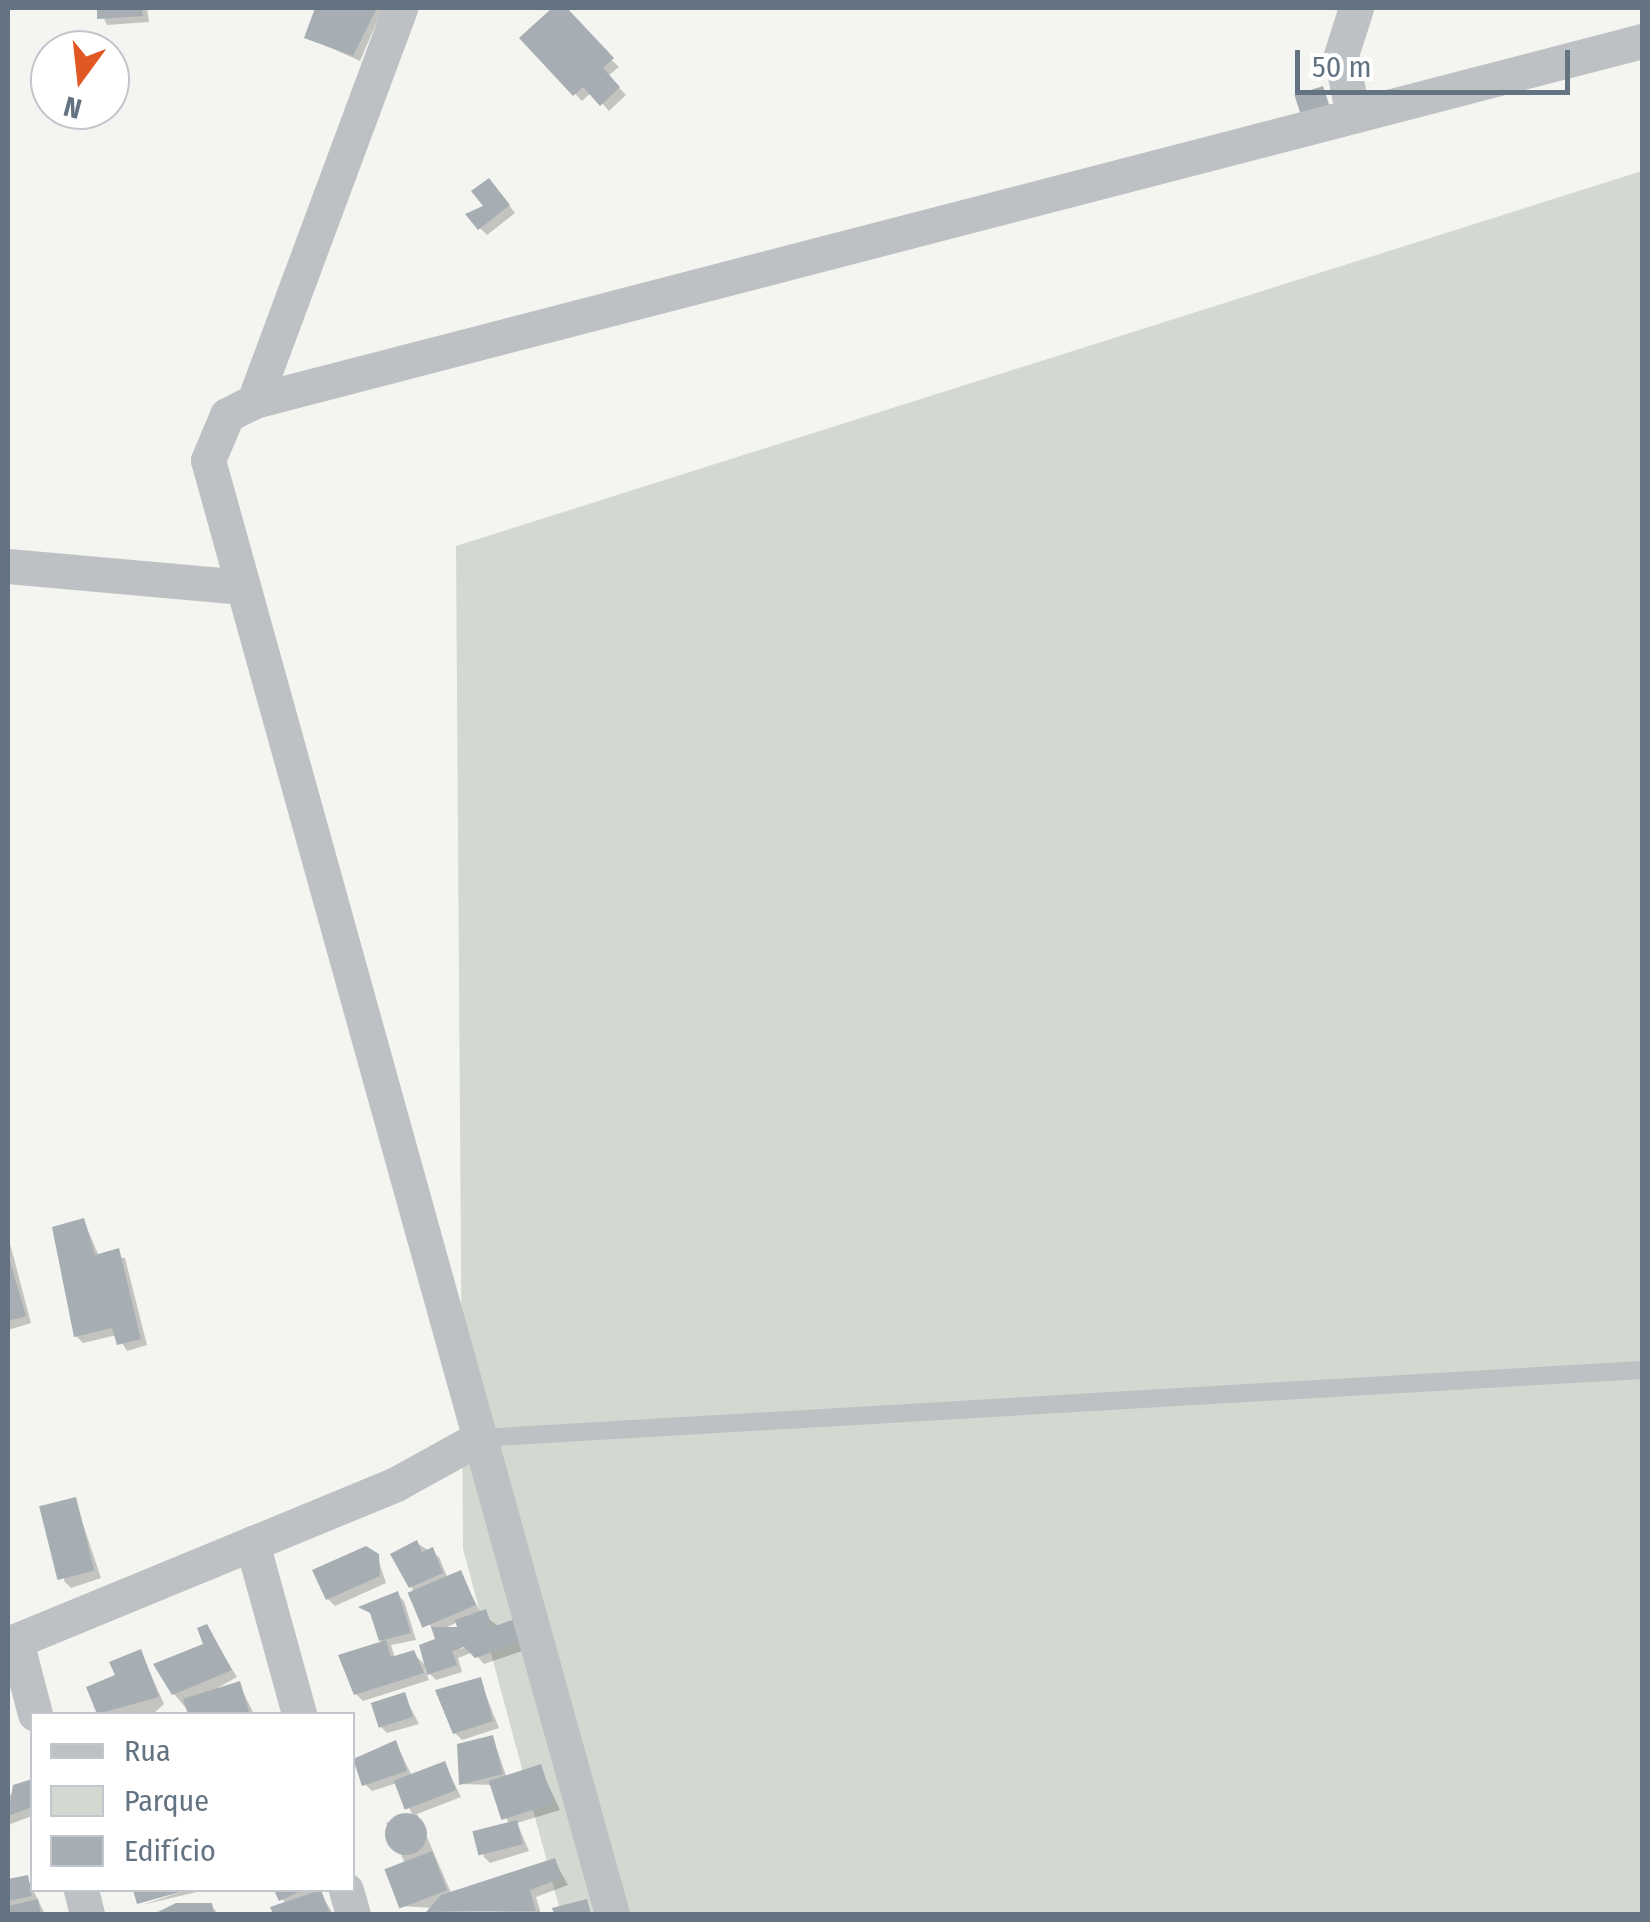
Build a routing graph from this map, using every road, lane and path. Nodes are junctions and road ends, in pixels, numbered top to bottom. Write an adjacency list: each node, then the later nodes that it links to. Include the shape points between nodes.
1 (400, 8): 5 (street)
2 (1356, 8): 4 (street, via 1340,55)
3 (1642, 41): 4 (street)
4 (1353, 116): 5 (street)
5 (254, 401): 7 (street, via 228,415 208,460)
6 (8, 566): 7 (street)
7 (243, 587): 9 (street)
8 (1642, 1370): 9 (lane)
9 (479, 1438): 10 (street); 14 (street)
10 (252, 1543): 11 (street); 13 (street)
11 (12, 1642): 12 (street)
12 (35, 1712)
13 (297, 1712)
14 (612, 1914)

